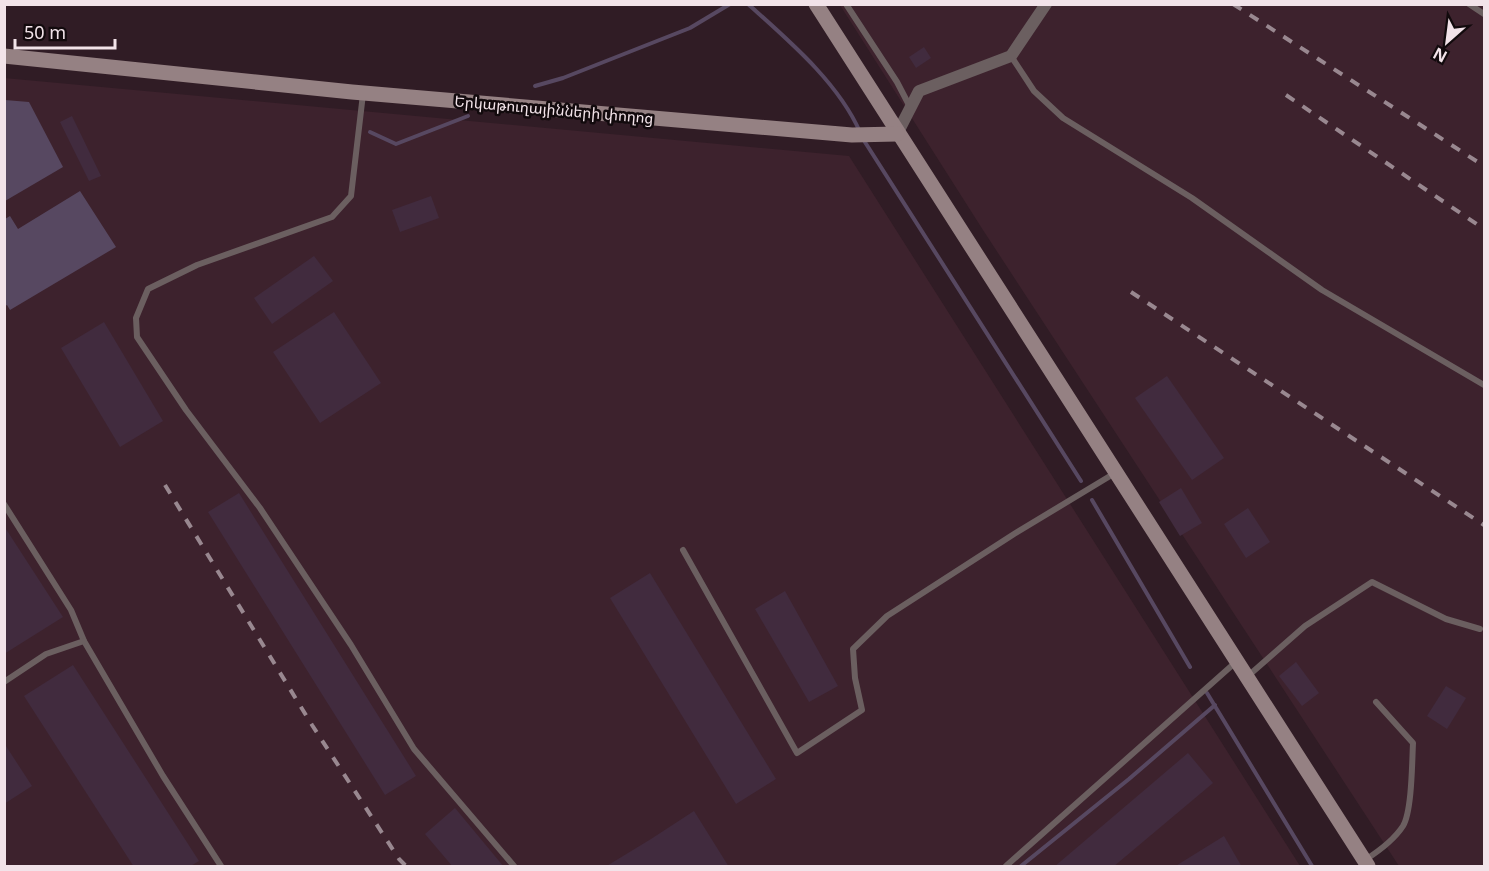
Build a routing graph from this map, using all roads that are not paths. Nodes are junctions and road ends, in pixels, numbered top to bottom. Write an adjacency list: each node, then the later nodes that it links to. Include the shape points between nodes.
1 (816, 4): 10 (main road)
2 (846, 4): 9 (lane)
3 (1046, 4): 7 (street)
4 (1469, 4): 5 (lane)
5 (1485, 14)
6 (4, 56): 8 (main road, Երկաթուղայինների փողոց)
7 (1011, 56): 9 (street, via 919,91); 11 (lane, via 1034,92 1062,118 1192,198 1322,290)
8 (363, 93): 10 (main road, Երկաթուղայինների փողոց, via 852,135); 23 (lane, via 351,196 332,217 197,265 148,289 136,318 137,337 260,508 414,749)
9 (911, 108): 10 (street)
10 (897, 134): 12 (main road)
11 (1485, 385)
12 (1116, 473): 14 (lane, via 887,616 853,649 862,710 797,753); 17 (main road)
13 (4, 504): 16 (lane, via 71,610)
14 (683, 550)
15 (1480, 629): 18 (lane, via 1446,619 1372,582 1305,626)
16 (84, 641): 19 (lane, via 46,654); 22 (lane)
17 (1238, 660): 18 (main road); 24 (lane)
18 (1248, 676): 21 (main road)
19 (4, 682)
20 (1376, 702): 21 (lane, via 1413,743 1404,825)
21 (1366, 863)
22 (221, 867)
23 (514, 867)
24 (1006, 867)

